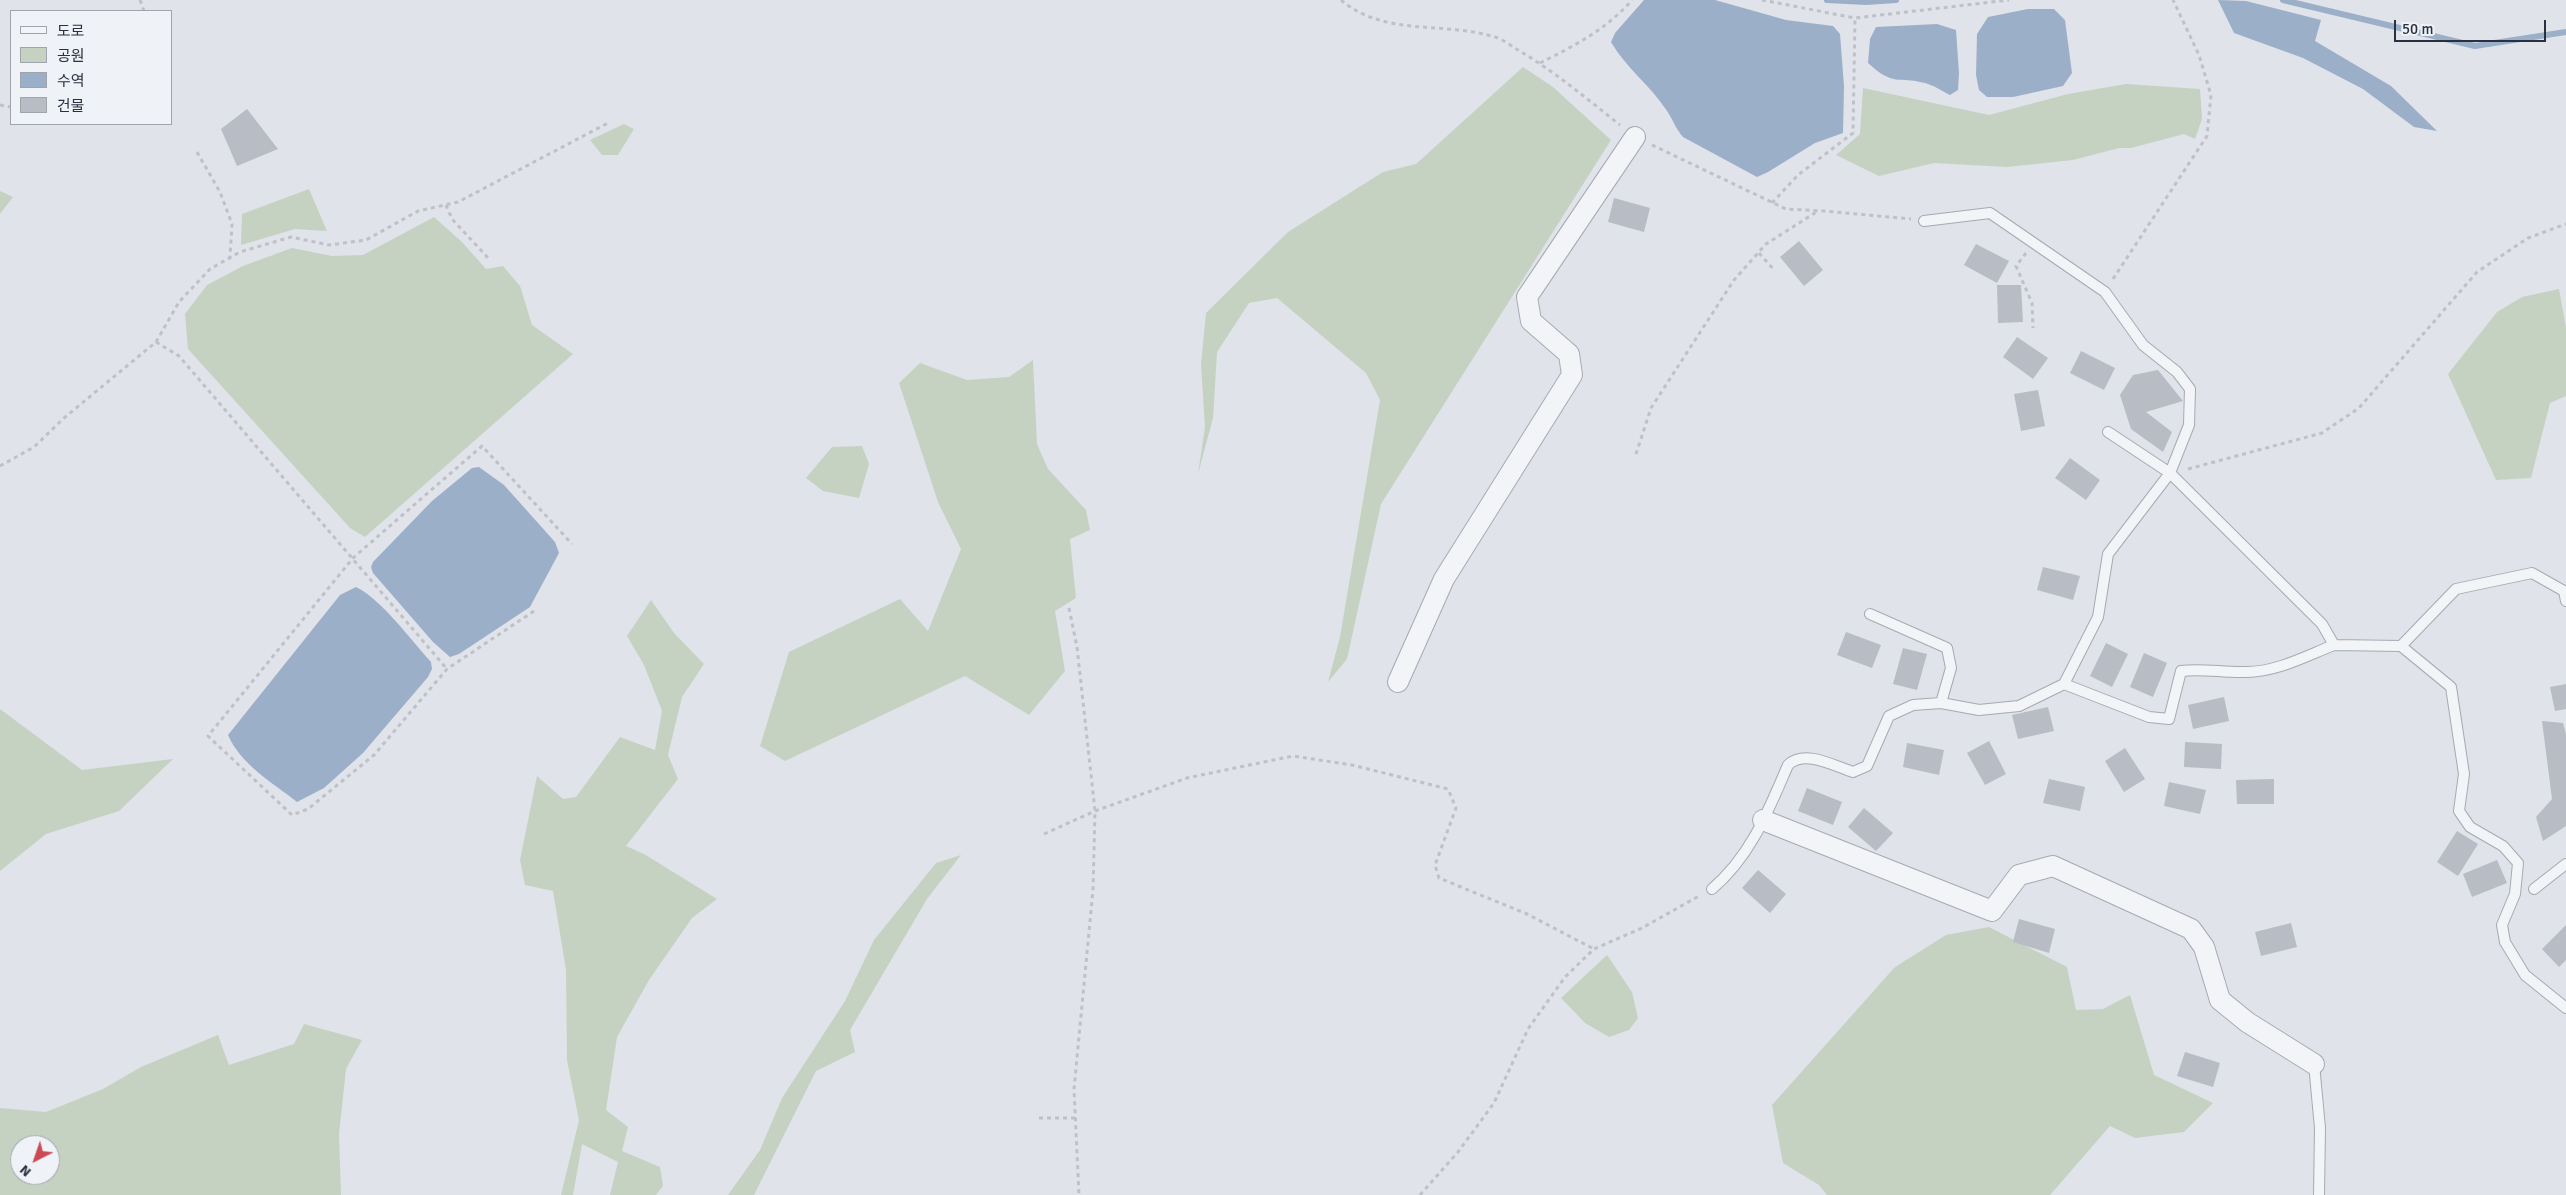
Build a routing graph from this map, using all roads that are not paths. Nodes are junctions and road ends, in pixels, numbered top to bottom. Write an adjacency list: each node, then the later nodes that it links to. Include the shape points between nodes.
1 (1635, 137): 9 (street, via 1527,297 1531,321 1569,354 1572,375 1444,579)
2 (1924, 221): 4 (lane, via 1990,213 2105,292 2143,345 2176,372 2190,389 2189,425)
3 (2108, 432): 4 (lane)
4 (2170, 473): 7 (lane, via 2322,624); 10 (lane, via 2108,554 2098,618)
5 (2566, 601): 8 (lane, via 2564,591 2532,574 2456,590)
6 (1870, 614): 11 (lane, via 1947,648 1951,668)
7 (2334, 645): 8 (lane); 10 (lane, via 2269,669 2180,671 2168,719 2148,717)
8 (2401, 646): 16 (lane, via 2451,687 2464,774 2459,811 2470,827 2503,846 2518,863 2515,894 2502,925 2505,942 2525,975)
9 (1398, 682)
10 (2064, 684): 11 (lane, via 2019,706 1979,710)
11 (1941, 703): 12 (lane, via 1913,704 1889,716 1867,766 1853,772 1806,757 1795,758 1788,765)
12 (1764, 820): 14 (lane, via 1731,872); 17 (street, via 1992,911 2019,875 2053,866 2191,929 2204,947 2220,1000 2247,1022)
13 (2566, 864): 15 (lane)
14 (1712, 889)
15 (2534, 889)
16 (2566, 1008)
17 (2314, 1064): 18 (lane, via 2320,1128)
18 (2319, 1195)

